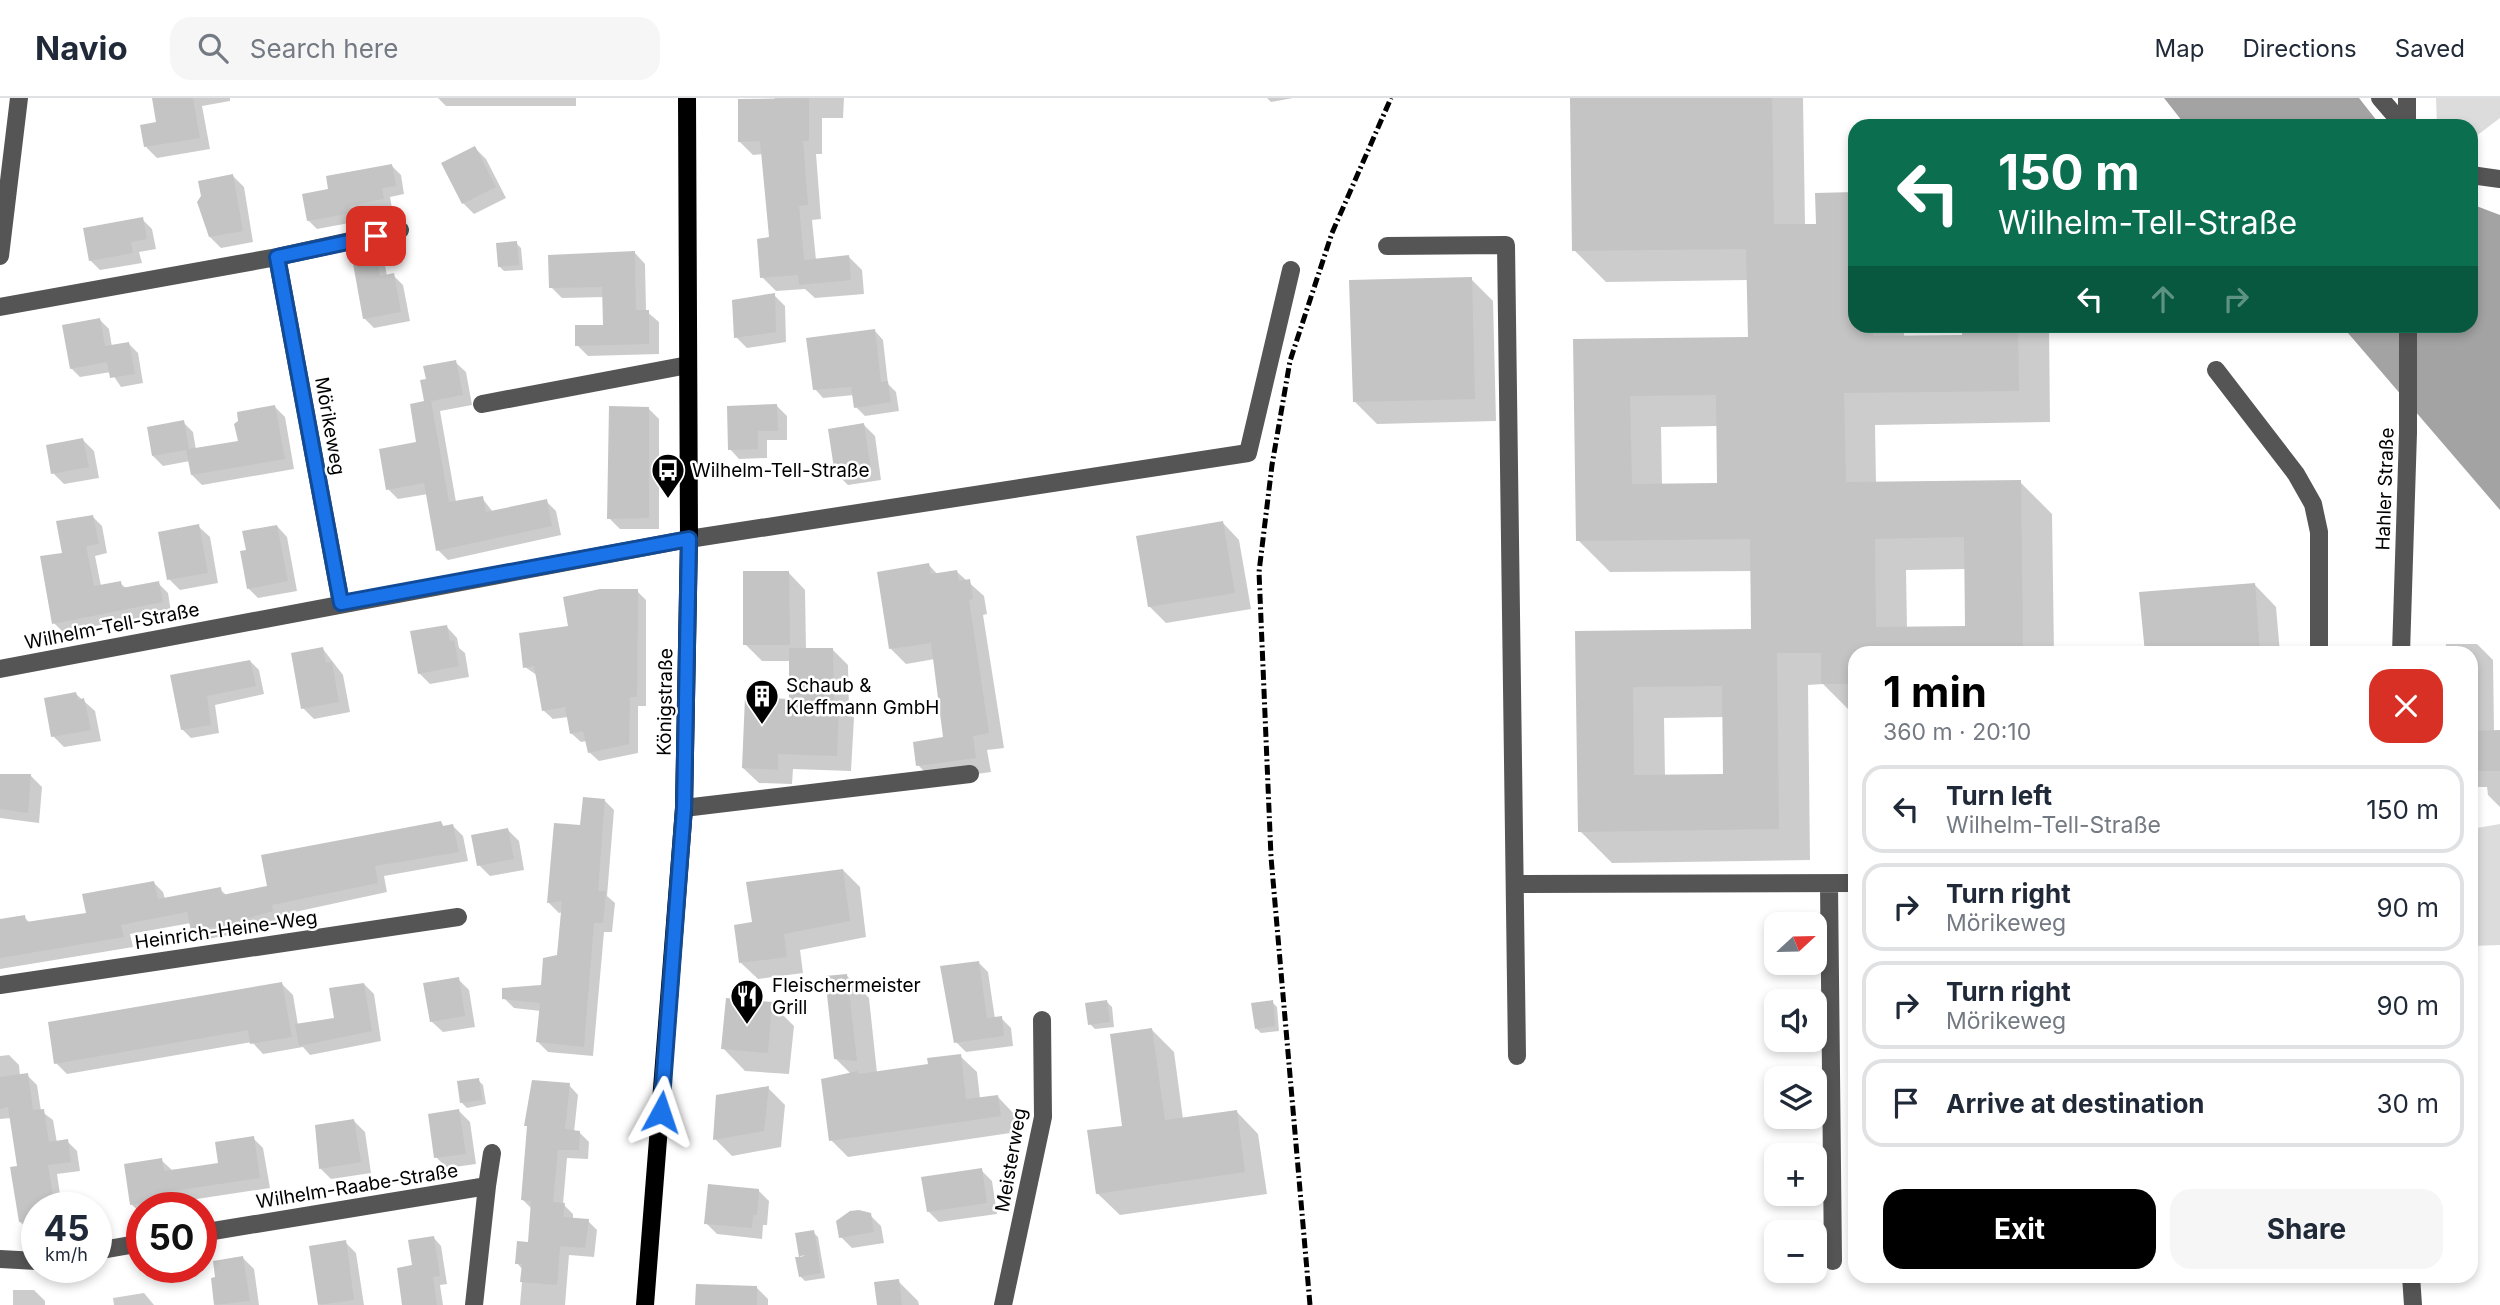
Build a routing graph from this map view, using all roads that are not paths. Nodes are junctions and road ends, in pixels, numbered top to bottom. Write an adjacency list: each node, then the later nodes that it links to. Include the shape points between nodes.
1 (19, 98): 11 (street)
2 (687, 98): 16 (main road, Königstraße)
3 (2380, 98): 5 (street)
4 (2407, 98): 6 (street)
5 (2400, 119)
6 (2406, 119)
7 (2478, 176): 8 (street)
8 (2500, 179)
9 (400, 230): 12 (street)
10 (1387, 246): 27 (street, via 1506,245)
11 (0, 256)
12 (277, 257): 14 (street); 20 (street, Mörikeweg)
13 (1291, 270): 19 (street, Wilhelm-Tell-Straße, via 1248,453)
14 (0, 307)
15 (2408, 333): 22 (street, Hahler Straße)
16 (688, 365): 18 (street); 19 (main road, Königstraße)
17 (2216, 370): 21 (street, via 2297,474 2313,505 2319,532)
18 (482, 404)
19 (689, 539): 20 (street, Wilhelm-Tell-Straße); 25 (main road, Königstraße)
20 (341, 603): 23 (street, Wilhelm-Tell-Straße)
21 (2319, 646)
22 (2401, 646)
23 (0, 669)
24 (970, 774): 25 (street)
25 (684, 808): 41 (main road, Königstraße)
26 (1848, 883): 28 (street)
27 (1516, 884): 28 (street); 32 (street)
28 (1829, 884): 38 (street)
29 (458, 917): 30 (street, Heinrich-Heine-Weg)
30 (0, 985)
31 (1042, 1020): 42 (street, Meisterweg, via 1043,1117)
32 (1517, 1056)
33 (492, 1153): 34 (street, Wilhelm-Raabe-Straße)
34 (487, 1186): 35 (street, Wilhelm-Raabe-Straße); 40 (street)
35 (217, 1230)
36 (0, 1259): 37 (street)
37 (21, 1260)
38 (1833, 1261)
39 (2411, 1283): 43 (street)
40 (474, 1305)
41 (645, 1305)
42 (1003, 1305)
43 (2413, 1305)

